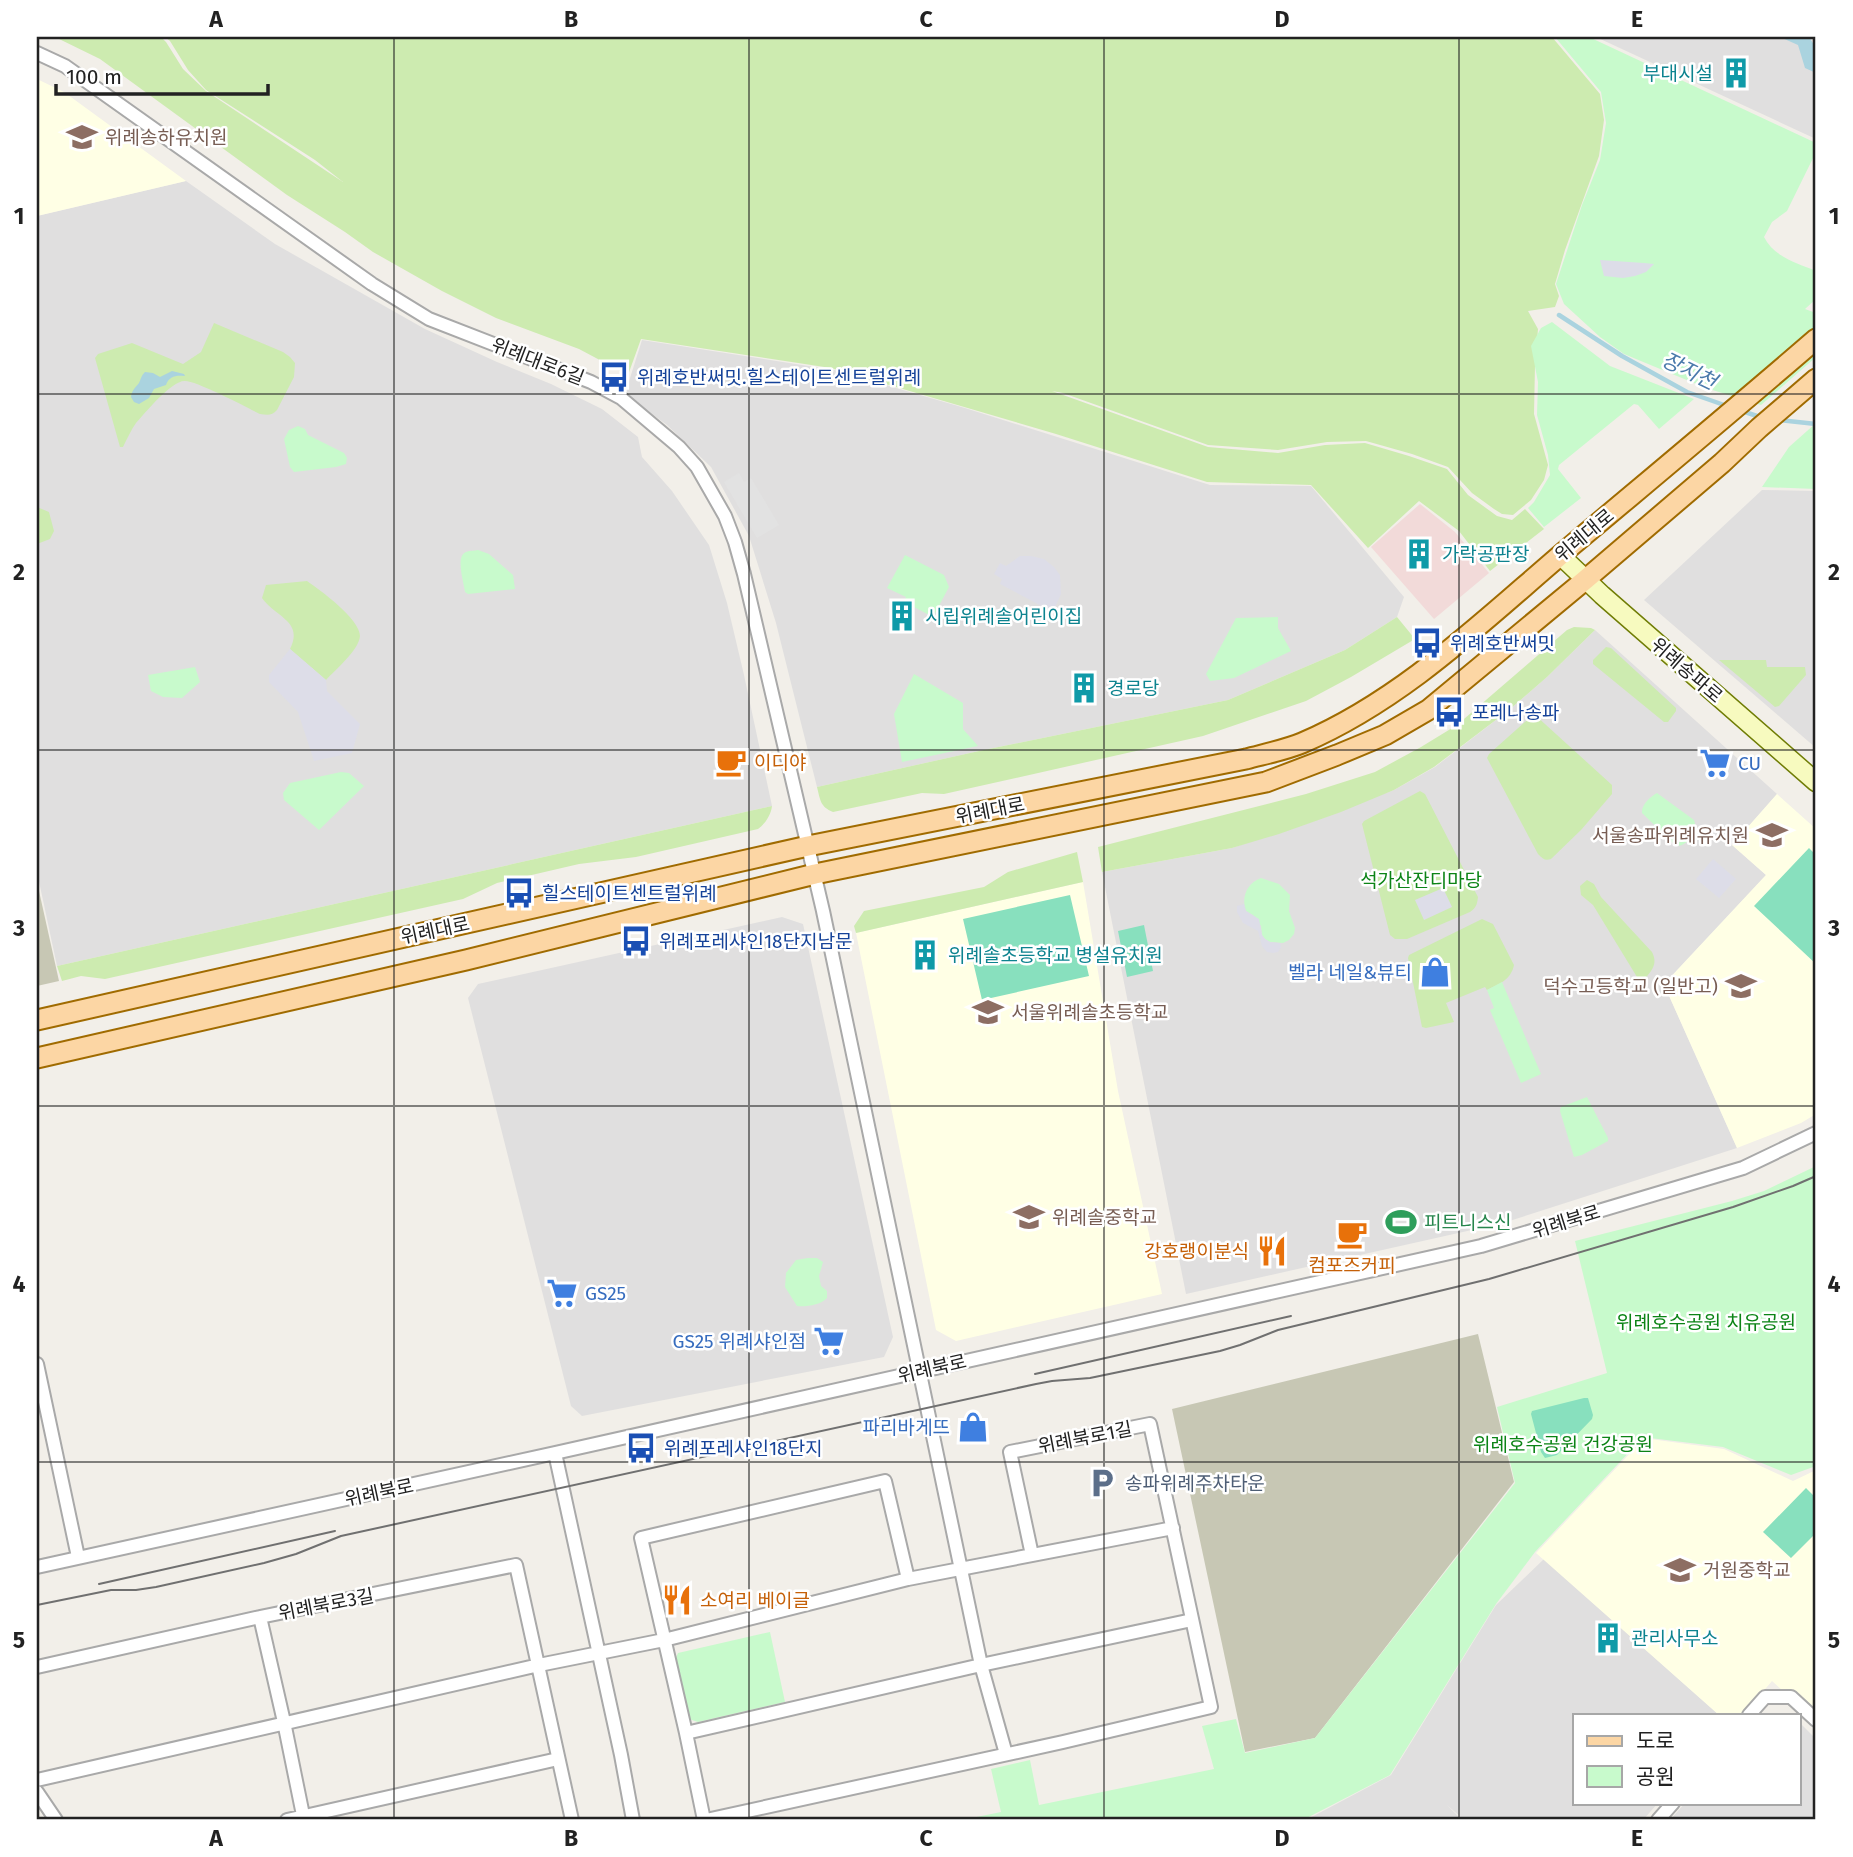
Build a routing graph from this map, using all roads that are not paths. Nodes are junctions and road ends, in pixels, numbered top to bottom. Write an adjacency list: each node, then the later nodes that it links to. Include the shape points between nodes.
1 (37, 53): 7 (street, 위례대로6길, via 65,66 383,291 429,319 591,382 621,398 679,447 697,467 735,542)
2 (1816, 339): 4 (main road, 위례대로)
3 (1816, 379): 5 (main road, 위례대로)
4 (1560, 555): 5 (main road, 위례송파로); 7 (main road, 위례대로, via 1405,683 1300,744 1246,760)
5 (1585, 580): 6 (main road, 위례송파로); 8 (main road, 위례대로, via 1427,710 1338,755 1266,782)
6 (1816, 782)
7 (808, 846): 8 (street, 위례대로6길); 9 (main road, 위례대로)
8 (815, 874): 10 (main road, 위례대로); 13 (street, 위례대로6길)
9 (37, 1020)
10 (37, 1058)
11 (1816, 1133): 13 (street, 위례북로, via 1743,1168 1504,1240)
12 (37, 1364): 17 (street)
13 (920, 1371): 14 (street, 위례북로); 19 (street)
14 (555, 1453): 17 (street, 위례북로); 24 (street)
15 (1173, 1528): 16 (street); 16 (street, 위례북로1길, via 1150,1424 1010,1452); 22 (street, 위례북로1길)
16 (1032, 1555): 19 (street)
17 (78, 1557): 18 (street, 위례북로)
18 (37, 1567)
19 (962, 1570): 20 (street); 26 (street)
20 (908, 1580): 23 (street); 23 (street, via 885,1481 641,1538)
21 (260, 1617): 25 (street, 위례북로3길, via 516,1565); 27 (street, 위례북로3길); 30 (street)
22 (1192, 1620): 26 (street); 32 (street, 위례북로1길, via 1211,1707)
23 (664, 1640): 24 (street); 31 (street)
24 (599, 1654): 25 (street); 41 (street)
25 (539, 1665): 30 (street); 33 (street)
26 (981, 1665): 31 (street); 32 (street)
27 (37, 1667)
28 (1750, 1714): 29 (street, via 1765,1697 1791,1697)
29 (1816, 1720)
30 (284, 1723): 34 (street); 37 (street)
31 (686, 1733): 42 (street)
32 (1006, 1754): 42 (street, 위례북로1길)
33 (558, 1759): 37 (street); 40 (street)
34 (37, 1780)
35 (37, 1792): 38 (street)
36 (1672, 1804): 43 (street)
37 (303, 1818): 39 (street)
38 (56, 1820)
39 (287, 1820)
40 (572, 1820)
41 (633, 1820)
42 (705, 1820)
43 (1658, 1820)

